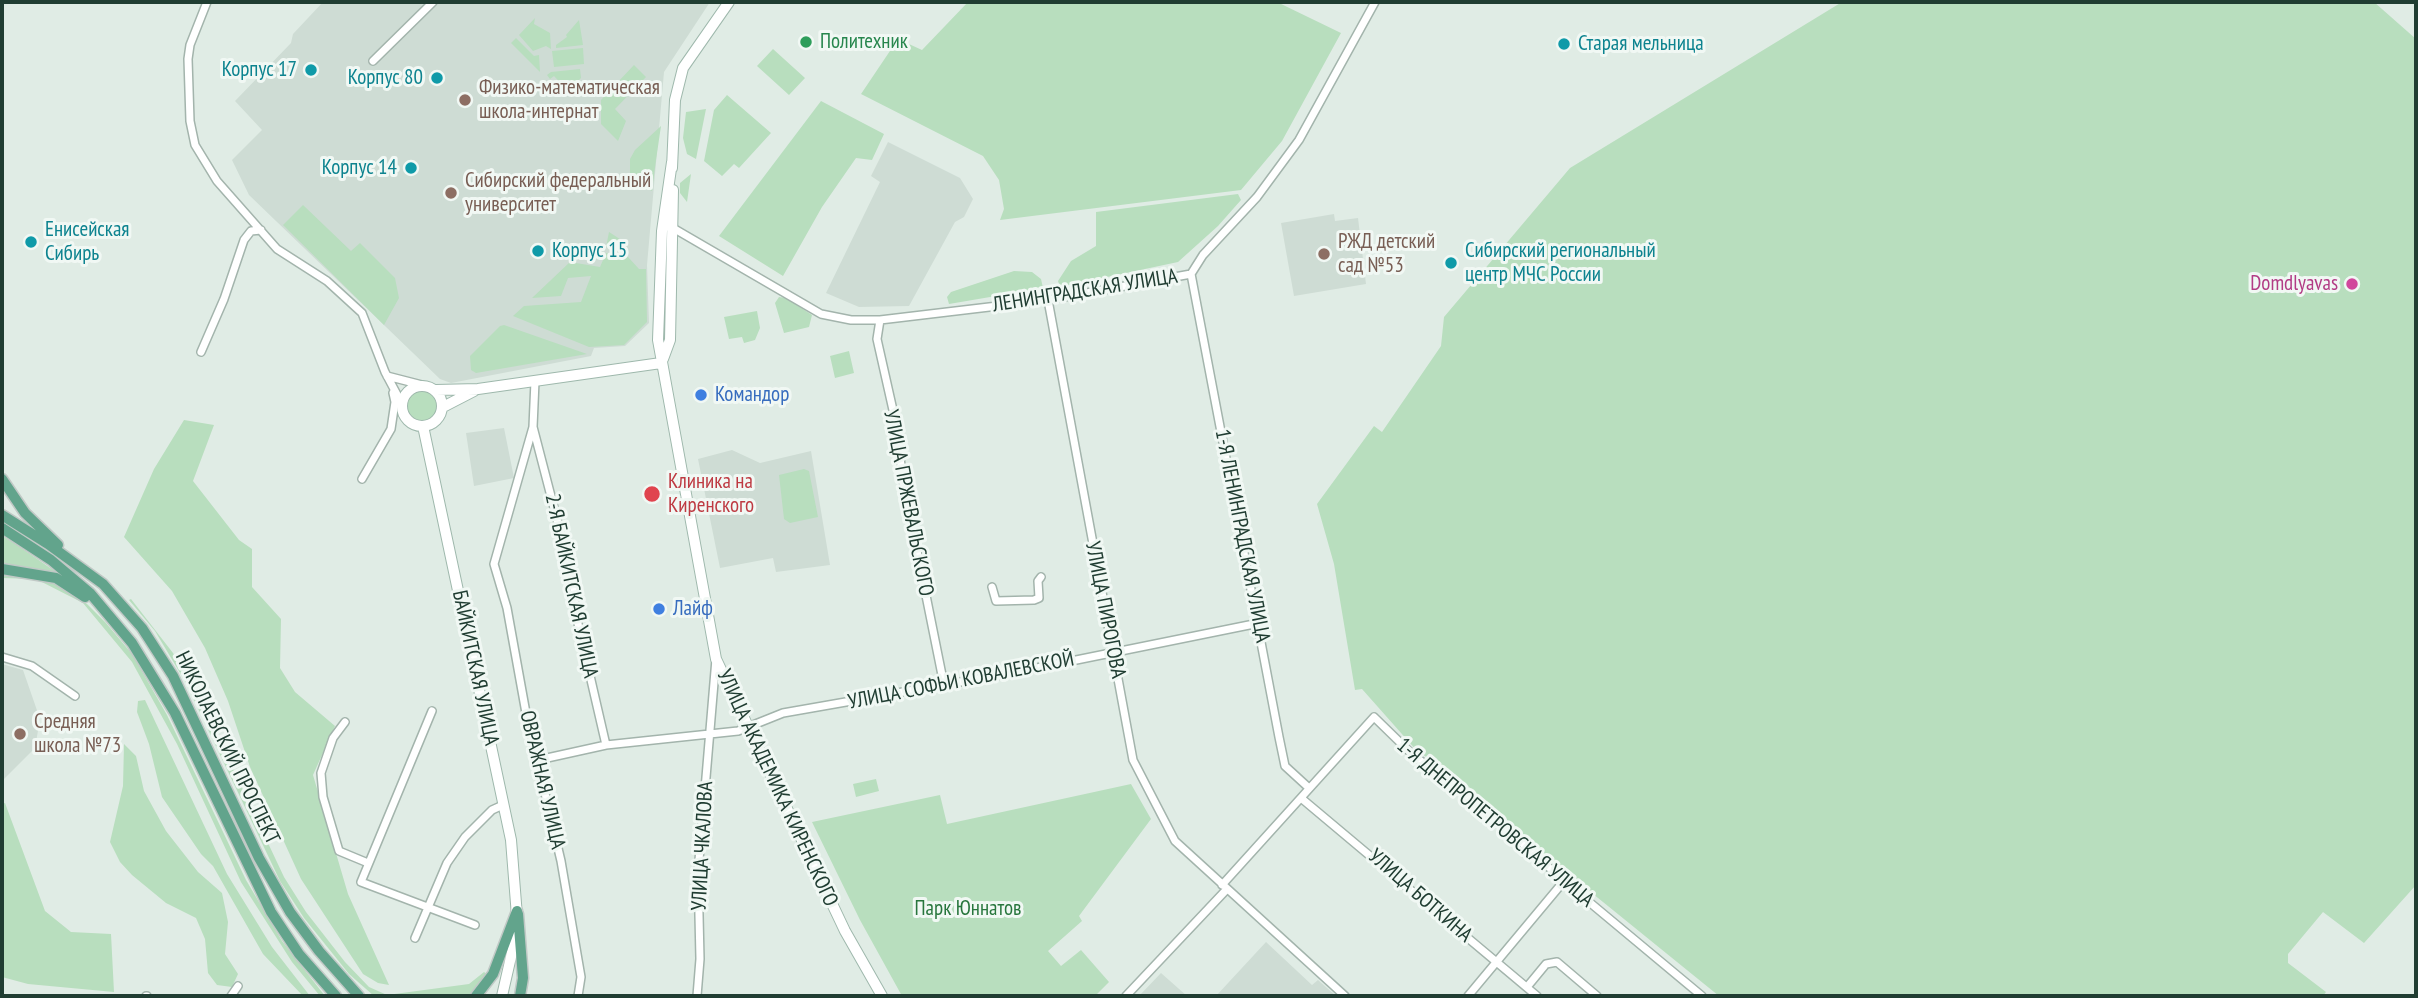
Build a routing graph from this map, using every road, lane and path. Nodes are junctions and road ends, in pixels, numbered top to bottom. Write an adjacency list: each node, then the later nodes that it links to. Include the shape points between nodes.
1 (207, 2): 8 (street, via 190,45 192,133 206,165)
2 (433, 2): 5 (street)
3 (729, 2): 6 (main road, УЛИЦА АКАДЕМИКА КИРЕНСКОГО, via 683,68)
4 (1375, 2): 9 (street, ЛЕНИНГРАДСКАЯ УЛИЦА, via 1299,140)
5 (373, 61)
6 (672, 162): 7 (main road, УЛИЦА АКАДЕМИКА КИРЕНСКОГО); 13 (main road, УЛИЦА АКАДЕМИКА КИРЕНСКОГО, via 662,231)
7 (673, 228): 11 (street, ЛЕНИНГРАДСКАЯ УЛИЦА, via 821,314); 13 (main road, УЛИЦА АКАДЕМИКА КИРЕНСКОГО, via 670,340)
8 (261, 230): 12 (street, via 251,231 244,240); 14 (street, via 277,249 327,281 362,313)
9 (1191, 274): 10 (street, ЛЕНИНГРАДСКАЯ УЛИЦА); 32 (street, 1-Я ЛЕНИНГРАДСКАЯ УЛИЦА)
10 (1048, 300): 11 (street, ЛЕНИНГРАДСКАЯ УЛИЦА); 33 (street, УЛИЦА ПИРОГОВА)
11 (880, 320): 36 (street, УЛИЦА ПРЖЕВАЛЬСКОГО, via 877,339)
12 (201, 352)
13 (661, 363): 15 (main road); 35 (main road, УЛИЦА АКАДЕМИКА КИРЕНСКОГО)
14 (387, 376): 16 (street); 19 (street); 24 (street, via 395,402 391,429)
15 (535, 382): 17 (main road); 22 (street)
16 (422, 385): 18 (main road); 19 (main road, via 407,393)
17 (478, 389): 18 (main road); 20 (main road)
18 (436, 390): 20 (main road)
19 (402, 404): 21 (main road, via 407,419)
20 (443, 407): 21 (main road, via 438,419)
21 (423, 426): 46 (main road, БАЙКИТСКАЯ УЛИЦА)
22 (533, 427): 42 (street, 2-Я БАЙКИТСКАЯ УЛИЦА, via 573,581 576,615); 43 (street, ОВРАЖНАЯ УЛИЦА, via 494,564)
23 (2, 479): 27 (main road, via 25,513)
24 (362, 479)
25 (2, 515): 27 (main road, НИКОЛАЕВСКИЙ ПРОСПЕКТ)
26 (2, 528): 31 (main road, НИКОЛАЕВСКИЙ ПРОСПЕКТ, via 76,581)
27 (77, 564): 55 (main road, НИКОЛАЕВСКИЙ ПРОСПЕКТ, via 123,605 158,649 259,858 302,930)
28 (2, 569): 31 (main road, via 56,578)
29 (1041, 577): 30 (street, via 1039,598 1034,600 996,601)
30 (992, 587)
31 (115, 620): 59 (main road, НИКОЛАЕВСКИЙ ПРОСПЕКТ, via 160,685 271,912 299,954)
32 (1259, 623): 33 (street, УЛИЦА СОФЬИ КОВАЛЕВСКОЙ); 44 (street, 1-Я ЛЕНИНГРАДСКАЯ УЛИЦА, via 1285,766)
33 (1114, 653): 36 (street, УЛИЦА СОФЬИ КОВАЛЕВСКОЙ); 49 (street, УЛИЦА ПИРОГОВА, via 1133,760 1175,841)
34 (2, 657): 37 (street, via 32,666)
35 (716, 659): 40 (main road, УЛИЦА АКАДЕМИКА КИРЕНСКОГО); 41 (street, УЛИЦА ЧКАЛОВА)
36 (944, 685): 40 (street, УЛИЦА СОФЬИ КОВАЛЕВСКОЙ, via 783,713)
37 (75, 696)
38 (432, 711): 47 (street)
39 (345, 722): 47 (street, via 333,738 321,773 323,797 339,851)
40 (748, 727): 41 (street); 67 (main road, УЛИЦА АКАДЕМИКА КИРЕНСКОГО, via 845,931)
41 (711, 733): 42 (street); 66 (street, УЛИЦА ЧКАЛОВА, via 698,872)
42 (606, 745): 43 (street)
43 (538, 760): 65 (street, ОВРАЖНАЯ УЛИЦА, via 582,977)
44 (1309, 788): 45 (street, 1-Я ДНЕПРОПЕТРОВСКАЯ УЛИЦА); 48 (street, 1-Я ДНЕПРОПЕТРОВСКАЯ УЛИЦА, via 1374,717)
45 (1301, 798): 49 (street, 1-Я ДНЕПРОПЕТРОВСКАЯ УЛИЦА); 54 (street, УЛИЦА БОТКИНА)
46 (503, 805): 50 (street, via 465,837 447,863); 51 (main road, БАЙКИТСКАЯ УЛИЦА)
47 (368, 863): 50 (street, via 361,882)
48 (1564, 881): 54 (street); 73 (street, 1-Я ДНЕПРОПЕТРОВСКАЯ УЛИЦА)
49 (1225, 887): 68 (street, 1-Я ДНЕПРОПЕТРОВСКАЯ УЛИЦА); 69 (street, УЛИЦА ПИРОГОВА)
50 (429, 907): 52 (street); 53 (street)
51 (517, 911): 62 (main road, via 493,974); 63 (main road, БАЙКИТСКАЯ УЛИЦА, via 516,945); 64 (main road, via 523,978)
52 (475, 925)
53 (415, 938)
54 (1497, 963): 57 (street, УЛИЦА БОТКИНА); 70 (street)
55 (340, 974): 60 (main road, НИКОЛАЕВСКИЙ ПРОСПЕКТ); 61 (main road)
56 (238, 986): 58 (street)
57 (1527, 987): 71 (street, УЛИЦА БОТКИНА); 72 (street, via 1546,964 1557,962)
58 (231, 996)
59 (336, 996)
60 (359, 996)
61 (370, 996)
62 (476, 996)
63 (502, 996)
64 (520, 996)
65 (578, 996)
66 (698, 996)
67 (882, 996)
68 (1126, 996)
69 (1345, 996)
70 (1468, 996)
71 (1537, 996)
72 (1597, 996)
73 (1702, 996)

